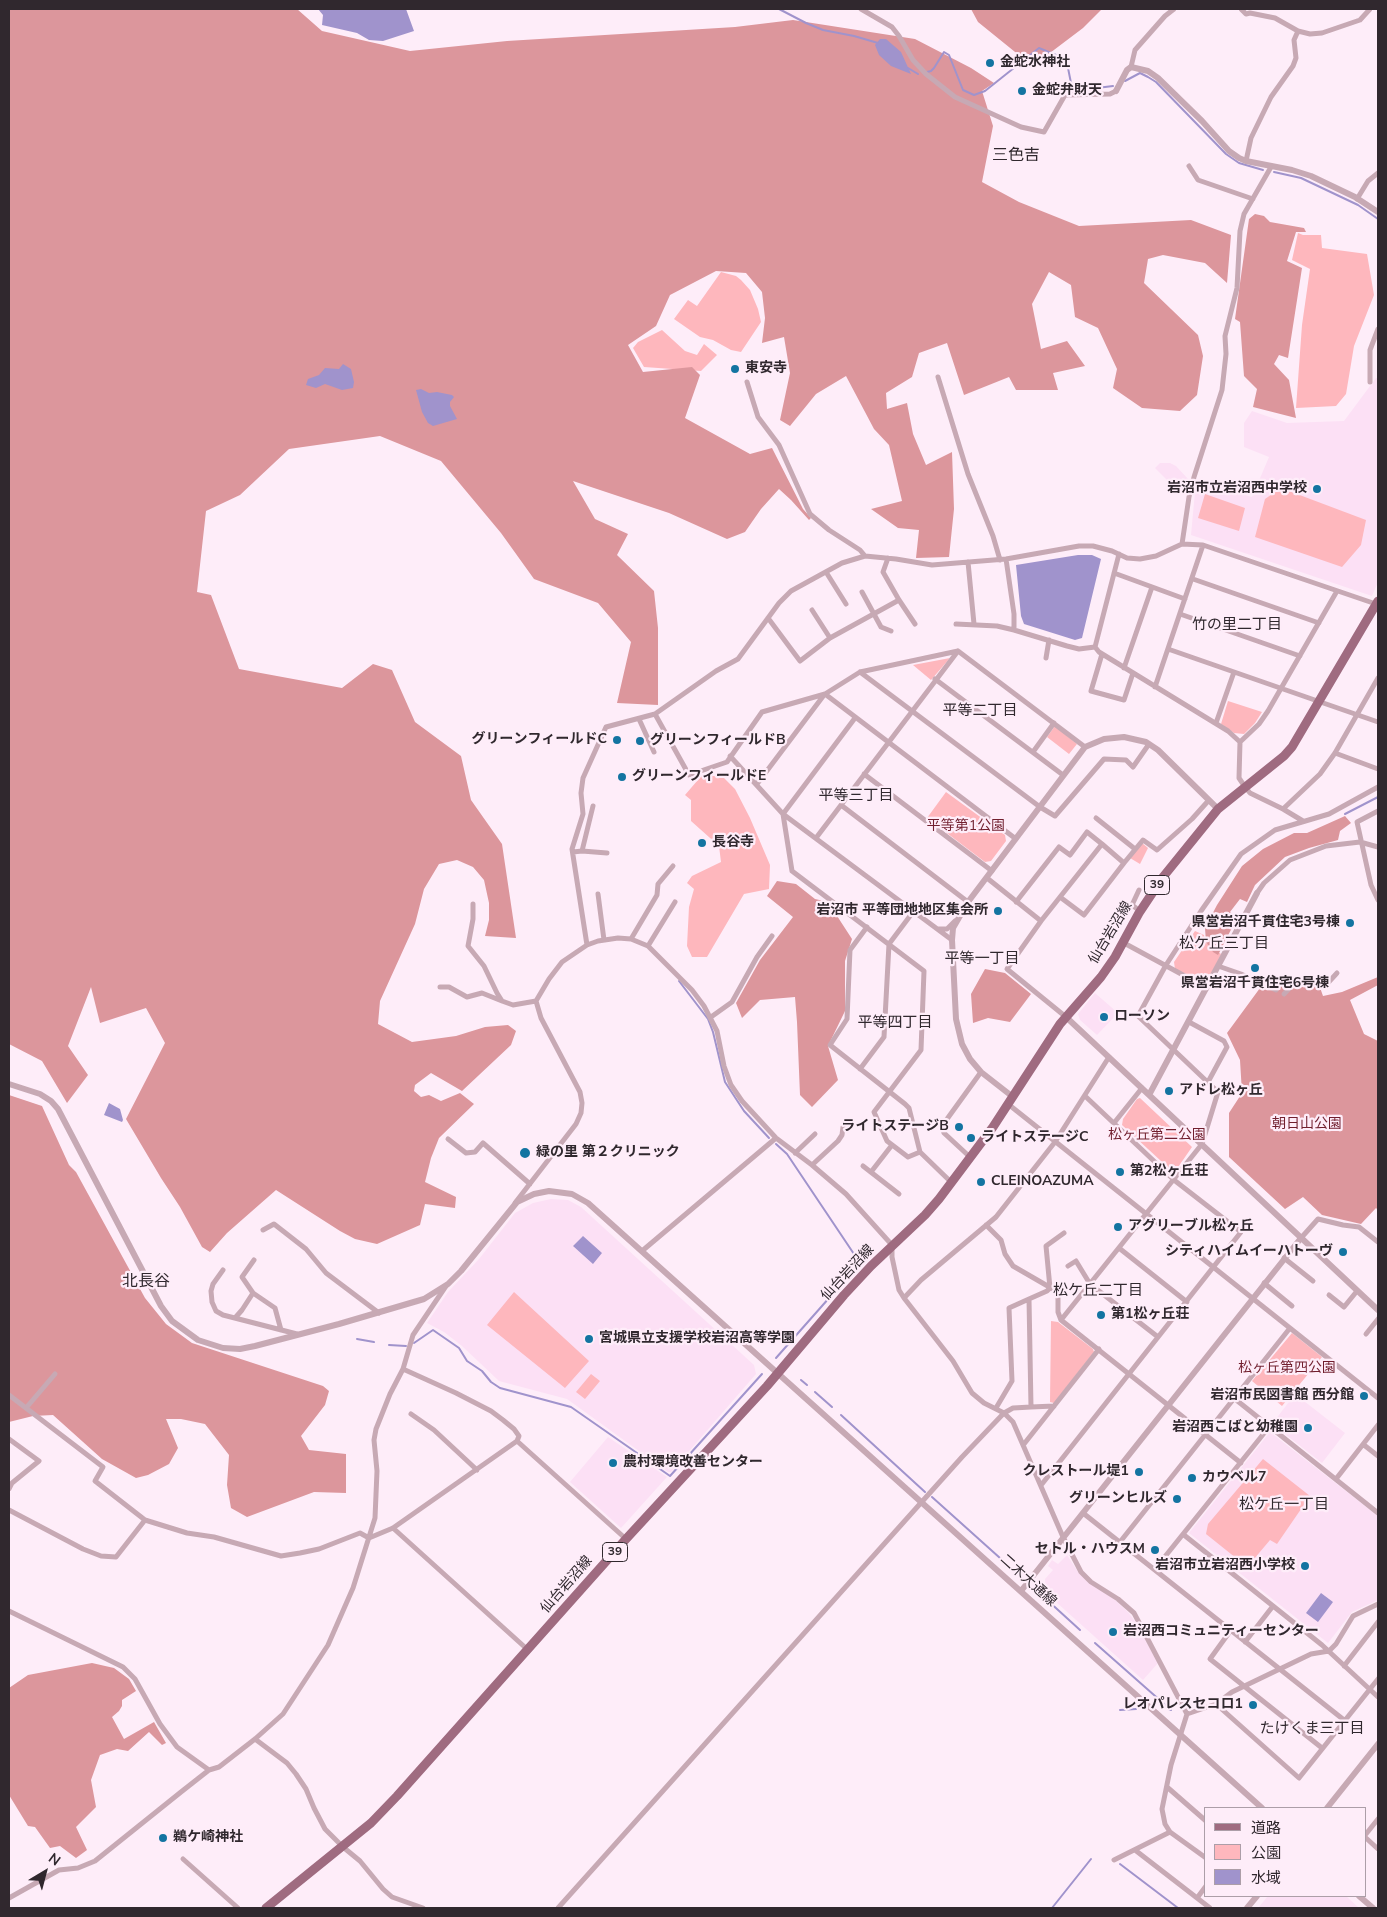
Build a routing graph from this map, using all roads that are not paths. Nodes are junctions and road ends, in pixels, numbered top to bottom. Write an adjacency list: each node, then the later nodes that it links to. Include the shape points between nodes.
1 (861, 9): 7 (street, via 892,27 917,64 955,97 1021,127 1044,132 1065,95 1110,94)
2 (1174, 9): 6 (street, via 1135,50)
3 (1241, 9): 5 (street, via 1246,14 1275,18)
4 (1370, 9): 5 (street, via 1360,20 1322,32)
5 (1298, 31): 8 (street, via 1294,40 1296,58 1293,66 1271,97 1251,138)
6 (1131, 67): 7 (street, via 1123,74); 8 (street, via 1148,71 1158,78 1229,151)
7 (1116, 91)
8 (1246, 161): 10 (street)
9 (1189, 166): 12 (street, via 1198,180)
10 (1271, 167): 12 (street); 13 (street, via 1311,176)
11 (1378, 173): 13 (street, via 1368,181)
12 (1253, 199): 19 (street, via 1244,214 1240,231 1237,288 1225,336 1222,390 1194,477)
13 (1357, 199): 14 (street)
14 (1378, 212)
15 (1378, 329): 18 (street, via 1370,350)
16 (938, 377): 24 (street, via 968,474)
17 (747, 382): 22 (street, via 758,417 779,445 810,514)
18 (1370, 382)
19 (1182, 544): 20 (street); 21 (street, via 1140,560)
20 (1204, 545): 28 (street); 31 (street)
21 (1119, 554): 24 (street, via 1093,546 1079,546); 27 (street)
22 (865, 556): 23 (street); 26 (street)
23 (888, 558): 25 (street, via 932,565); 33 (street, via 883,572)
24 (1003, 560): 25 (street); 44 (street)
25 (968, 562): 43 (street)
26 (826, 572): 34 (street); 39 (street, via 791,591)
27 (1114, 574): 29 (street); 48 (street)
28 (1193, 579): 32 (street); 40 (street)
29 (1152, 587): 32 (street); 54 (street)
30 (862, 592): 37 (street)
31 (1337, 592): 35 (street); 40 (street)
32 (1185, 599): 38 (street)
33 (899, 600): 37 (street); 41 (street)
34 (846, 604)
35 (1378, 604): 63 (main road, 仙台岩沼線 / 39)
36 (812, 610): 46 (street)
37 (874, 614): 45 (street, via 881,627); 46 (street)
38 (1180, 614): 49 (street); 52 (street)
39 (768, 618): 46 (street, via 800,660); 65 (street, via 738,659)
40 (1319, 623): 52 (street)
41 (915, 624)
42 (956, 624): 43 (street)
43 (974, 624): 44 (street)
44 (1014, 630): 47 (street)
45 (891, 631)
46 (830, 638)
47 (1049, 640): 48 (street, via 1078,649); 53 (street)
48 (1095, 647): 51 (street)
49 (1168, 649): 56 (street); 60 (street)
50 (958, 651): 55 (street); 58 (street); 70 (street)
51 (1102, 654): 54 (street); 57 (street, via 1091,691 1124,700)
52 (1300, 656): 61 (street)
53 (1046, 658)
54 (1124, 668): 57 (street)
55 (860, 672): 62 (street); 64 (street)
56 (1234, 672): 61 (street); 71 (street)
57 (1133, 673): 60 (street)
58 (935, 679): 64 (street); 77 (street)
59 (1377, 681): 66 (street)
60 (1155, 687): 71 (street)
61 (1281, 688): 63 (street); 72 (street, via 1259,724)
62 (825, 694): 67 (street); 79 (street, via 762,712); 83 (street)
63 (1320, 702): 66 (street); 84 (main road, 仙台岩沼線 / 39, via 1284,756)
64 (912, 711): 73 (street); 89 (street)
65 (656, 714): 68 (street); 79 (street, via 689,775 727,762)
66 (1357, 714): 69 (street); 78 (street)
67 (855, 718): 73 (street); 93 (street)
68 (639, 719): 76 (street); 103 (street, via 606,727 593,752 583,778 583,814)
69 (1378, 722)
70 (1054, 723): 75 (street); 77 (street)
71 (1216, 723): 72 (street)
72 (1240, 742): 84 (street, via 1239,778)
73 (887, 743): 81 (street); 97 (street)
74 (1149, 744): 75 (street, via 1114,737); 86 (street); 89 (street, via 1133,767 1126,760 1104,759 1055,816)
75 (1085, 747): 82 (street)
76 (654, 752)
77 (1032, 752): 82 (street)
78 (1335, 753): 80 (street); 90 (street, via 1320,774)
79 (730, 756): 83 (street)
80 (1378, 769)
81 (864, 774): 87 (street); 107 (street)
82 (1063, 775): 89 (street)
83 (757, 784): 93 (street)
84 (1245, 787): 90 (street, via 1250,793); 91 (main road, 仙台岩沼線 / 39)
85 (1378, 787): 95 (street, via 1329,814)
86 (1208, 800): 91 (street); 101 (street, via 1192,820 1156,850 1143,840)
87 (841, 805): 96 (street); 115 (street)
88 (593, 806): 102 (street)
89 (1040, 807): 97 (street)
90 (1283, 808): 95 (street)
91 (1218, 809): 118 (main road, 仙台岩沼線 / 39)
92 (1378, 811): 98 (street, via 1357,822)
93 (783, 814): 96 (street); 122 (street, via 792,871)
94 (1096, 818): 101 (street)
95 (1303, 821): 132 (street, via 1274,830 1241,854)
96 (816, 838): 119 (street)
97 (1016, 839): 107 (street)
98 (1360, 842): 100 (street); 110 (street, via 1326,846 1290,860); 113 (street)
99 (1102, 844): 105 (street); 112 (street); 116 (street, via 1087,832 1070,855 1059,847)
100 (1378, 847)
101 (1135, 850): 105 (street)
102 (582, 851): 103 (street); 104 (street)
103 (572, 852): 130 (street)
104 (607, 853)
105 (1124, 863): 112 (street, via 1084,915)
106 (673, 866): 125 (street, via 658,884 657,895)
107 (992, 871): 108 (street)
108 (986, 878): 115 (street); 116 (street)
109 (1139, 890): 118 (street, via 1132,906)
110 (1257, 893): 133 (street)
111 (598, 894): 126 (street)
112 (1060, 897): 121 (street)
113 (1378, 900)
114 (676, 902): 131 (street)
115 (968, 902): 120 (street)
116 (1016, 902): 121 (street)
117 (473, 904): 139 (street, via 468,946 484,966)
118 (1140, 911): 128 (main road, 仙台岩沼線 / 39)
119 (913, 912): 123 (street); 129 (street)
120 (955, 921): 123 (street, via 947,929); 127 (street)
121 (1041, 921): 142 (street, via 1007,969)
122 (867, 927): 129 (street); 146 (street, via 850,950 847,1019 830,1045)
123 (936, 928): 127 (street)
124 (772, 936): 141 (street, via 732,1002)
125 (631, 939): 126 (street); 131 (street)
126 (604, 940): 130 (street)
127 (952, 940): 147 (street, via 956,1019 962,1044)
128 (1124, 943): 132 (street); 142 (main road, 仙台岩沼線 / 39, via 1101,977)
129 (889, 944): 146 (street, via 884,1037); 151 (street, via 924,971 921,1050)
130 (587, 945): 140 (street, via 562,962)
131 (648, 946): 141 (street, via 692,990)
132 (1166, 965): 136 (street); 144 (street, via 1138,1016)
133 (1218, 966): 136 (street); 137 (street)
134 (1337, 973): 138 (street, via 1326,985 1306,977 1297,980)
135 (440, 987): 139 (street, via 449,987 467,997 482,993)
136 (1207, 988): 143 (street)
137 (1276, 990)
138 (1284, 994)
139 (502, 1001): 140 (street, via 513,1005)
140 (536, 1001): 171 (street, via 582,1102 576,1124)
141 (711, 1017): 158 (street, via 731,1085)
142 (1066, 1017): 145 (street); 154 (main road, 仙台岩沼線 / 39)
143 (1189, 1022): 144 (street); 148 (street, via 1224,1041 1227,1047)
144 (1173, 1050): 148 (street); 152 (street)
145 (1109, 1057): 150 (street); 153 (street)
146 (860, 1069): 151 (street)
147 (981, 1072): 154 (street); 165 (street, via 942,1126 944,1133)
148 (1208, 1082): 162 (street, via 1218,1092)
149 (9, 1084): 209 (street, 二木大通線, via 40,1094 58,1109 161,1306 178,1327 204,1343 232,1349)
150 (1142, 1088): 152 (street); 155 (street)
151 (890, 1091): 161 (street, via 874,1112 887,1141); 163 (street, via 909,1108)
152 (1149, 1095): 162 (street)
153 (1085, 1096): 155 (street); 160 (street)
154 (1010, 1101): 160 (street); 165 (main road, 仙台岩沼線 / 39)
155 (1114, 1123): 169 (street)
156 (843, 1127): 166 (street, via 838,1140)
157 (816, 1134): 164 (street)
158 (776, 1138): 164 (street); 182 (street)
159 (448, 1139): 171 (street, via 466,1153 475,1152 483,1143)
160 (1055, 1142): 174 (street); 175 (street, via 996,1217)
161 (892, 1144): 163 (street, via 908,1157); 168 (street)
162 (1202, 1144): 169 (street); 178 (street)
163 (920, 1152): 170 (street)
164 (795, 1153): 166 (street)
165 (971, 1158): 170 (main road, 仙台岩沼線 / 39)
166 (812, 1165): 180 (street, via 846,1194)
167 (863, 1166): 168 (street)
168 (871, 1172): 172 (street)
169 (1174, 1180): 174 (street); 186 (street, via 1241,1232)
170 (952, 1183): 180 (main road, 仙台岩沼線 / 39, via 925,1215)
171 (530, 1184): 173 (street)
172 (899, 1194)
173 (510, 1209): 182 (street, 二木大通線, via 517,1202 549,1190 572,1194 588,1203); 190 (street, 二木大通線)
174 (1147, 1214): 181 (street); 186 (street)
175 (986, 1225): 192 (street, via 1001,1240 1014,1266); 196 (street)
176 (263, 1230): 202 (street, via 274,1224 306,1249 326,1273)
177 (1064, 1233): 192 (street, via 1046,1246)
178 (1301, 1238): 179 (street, via 1318,1219 1359,1227); 183 (street); 193 (street)
179 (1378, 1242)
180 (892, 1246): 196 (street, via 899,1290); 213 (main road, 仙台岩沼線 / 39, via 844,1295)
181 (1119, 1248): 191 (street); 199 (street)
182 (642, 1251): 213 (street, 二木大通線)
183 (1284, 1258): 188 (street); 189 (street)
184 (254, 1260): 194 (street, via 242,1277)
185 (1068, 1266): 191 (street, via 1076,1261)
186 (1214, 1268): 197 (street); 199 (street)
187 (223, 1270): 203 (street, via 210,1291 212,1302 216,1311)
188 (1313, 1281)
189 (1264, 1283): 197 (street); 200 (street)
190 (448, 1284): 202 (street, 二木大通線, via 424,1299); 212 (street, via 413,1335)
191 (1090, 1284): 205 (street); 210 (street)
192 (1050, 1288): 198 (street); 205 (street, via 1058,1292)
193 (1357, 1291): 195 (street, via 1344,1307); 201 (street)
194 (253, 1293): 203 (street); 207 (street, via 274,1308)
195 (1329, 1295)
196 (904, 1298): 223 (street, via 954,1361 972,1393)
197 (1252, 1298): 206 (street); 219 (street)
198 (1029, 1299): 221 (street); 223 (street, via 1009,1308 1012,1381)
199 (1187, 1302): 210 (street)
200 (1292, 1306)
201 (1378, 1310)
202 (379, 1312): 209 (street, 二木大通線)
203 (235, 1318): 207 (street)
204 (1378, 1319): 208 (street)
205 (1061, 1320): 211 (street)
206 (1290, 1328): 217 (street); 218 (street)
207 (281, 1330): 209 (street)
208 (1366, 1334)
209 (299, 1335)
210 (1158, 1337): 215 (street)
211 (1099, 1349): 215 (street); 220 (street)
212 (404, 1369): 230 (street, via 491,1411 514,1429 519,1436); 247 (street, via 376,1428 375,1518)
213 (778, 1373): 239 (street, 二木大通線); 248 (main road, 仙台岩沼線 / 39)
214 (55, 1374): 222 (street)
215 (1129, 1374): 219 (street); 237 (street)
216 (9, 1395): 222 (street)
217 (1378, 1398)
218 (1234, 1399): 227 (street); 228 (street)
219 (1168, 1405): 228 (street); 241 (street)
220 (1054, 1406): 221 (street); 231 (street)
221 (1031, 1407): 224 (street, via 1013,1408)
222 (26, 1408): 243 (street, via 103,1467 95,1482)
223 (996, 1408): 224 (street)
224 (1004, 1413): 231 (street, via 1017,1428); 239 (street)
225 (411, 1414): 235 (street, via 434,1430)
226 (1378, 1425): 232 (street)
227 (1269, 1426): 234 (street); 236 (street)
228 (1206, 1435): 234 (street); 249 (street)
229 (9, 1439): 238 (street, via 39,1461)
230 (517, 1441): 235 (street); 248 (street)
231 (1024, 1444): 237 (street)
232 (1364, 1445): 233 (street); 236 (street)
233 (1378, 1456)
234 (1241, 1463): 245 (street)
235 (477, 1470): 244 (street)
236 (1336, 1479): 242 (street)
237 (1042, 1484): 246 (street)
238 (9, 1489)
239 (921, 1502): 251 (street, 二木大通線); 296 (street)
240 (9, 1510): 243 (street, via 83,1549 108,1558 116,1556)
241 (1083, 1513): 246 (street); 249 (street)
242 (1378, 1513)
243 (145, 1520): 247 (street, via 282,1556 319,1549 360,1533)
244 (393, 1528): 247 (street); 258 (street)
245 (1184, 1535): 250 (street); 253 (street)
246 (1063, 1537): 251 (street); 267 (street, via 1091,1582 1134,1613)
247 (370, 1538): 270 (street, via 328,1645 283,1714)
248 (626, 1539): 258 (main road, 仙台岩沼線 / 39)
249 (1120, 1542): 250 (street)
250 (1154, 1570): 256 (street)
251 (1021, 1591): 269 (street, 二木大通線)
252 (1378, 1604): 259 (street, via 1353,1616)
253 (1274, 1606): 257 (street); 259 (street)
254 (9, 1611): 273 (street, via 123,1667 141,1687 160,1724 177,1747)
255 (1378, 1622): 260 (street)
256 (1231, 1630): 257 (street); 263 (street, via 1210,1659)
257 (1245, 1642): 261 (street)
258 (528, 1650): 282 (main road, 仙台岩沼線 / 39, via 371,1824)
259 (1329, 1651): 260 (street); 261 (street, via 1311,1654)
260 (1344, 1666): 264 (street)
261 (1280, 1669): 263 (street); 268 (street)
262 (1378, 1678): 264 (street)
263 (1244, 1686): 266 (street); 272 (street)
264 (1370, 1689): 265 (street); 268 (street)
265 (1378, 1697)
266 (1216, 1704): 267 (street); 272 (street, via 1299,1778)
267 (1187, 1714): 269 (street)
268 (1344, 1720): 272 (street)
269 (1180, 1735): 274 (street); 275 (street, 二木大通線)
270 (255, 1739): 273 (street, via 218,1767); 282 (street, via 296,1774 325,1829)
271 (1378, 1744): 276 (street)
272 (1322, 1748)
273 (209, 1770): 291 (street, via 95,1861 78,1868 59,1870)
274 (1166, 1787): 277 (street); 279 (street, via 1162,1809)
275 (1261, 1807)
276 (1328, 1807)
277 (1204, 1819)
278 (1378, 1819): 280 (street)
279 (1170, 1832): 284 (street); 285 (street)
280 (1367, 1833)
281 (1367, 1839): 283 (street)
282 (343, 1847): 294 (main road, 仙台岩沼線 / 39); 295 (street, via 392,1897)
283 (1378, 1849)
284 (1135, 1850): 287 (street); 292 (street)
285 (1204, 1857)
286 (184, 1859): 293 (street)
287 (1114, 1860)
288 (1204, 1889): 292 (street)
289 (1256, 1897): 298 (street)
290 (1360, 1897): 299 (street)
291 (9, 1898)
292 (1197, 1898): 297 (street)
293 (238, 1908)
294 (266, 1908)
295 (423, 1908)
296 (558, 1908)
297 (1210, 1908)
298 (1247, 1908)
299 (1373, 1908)

